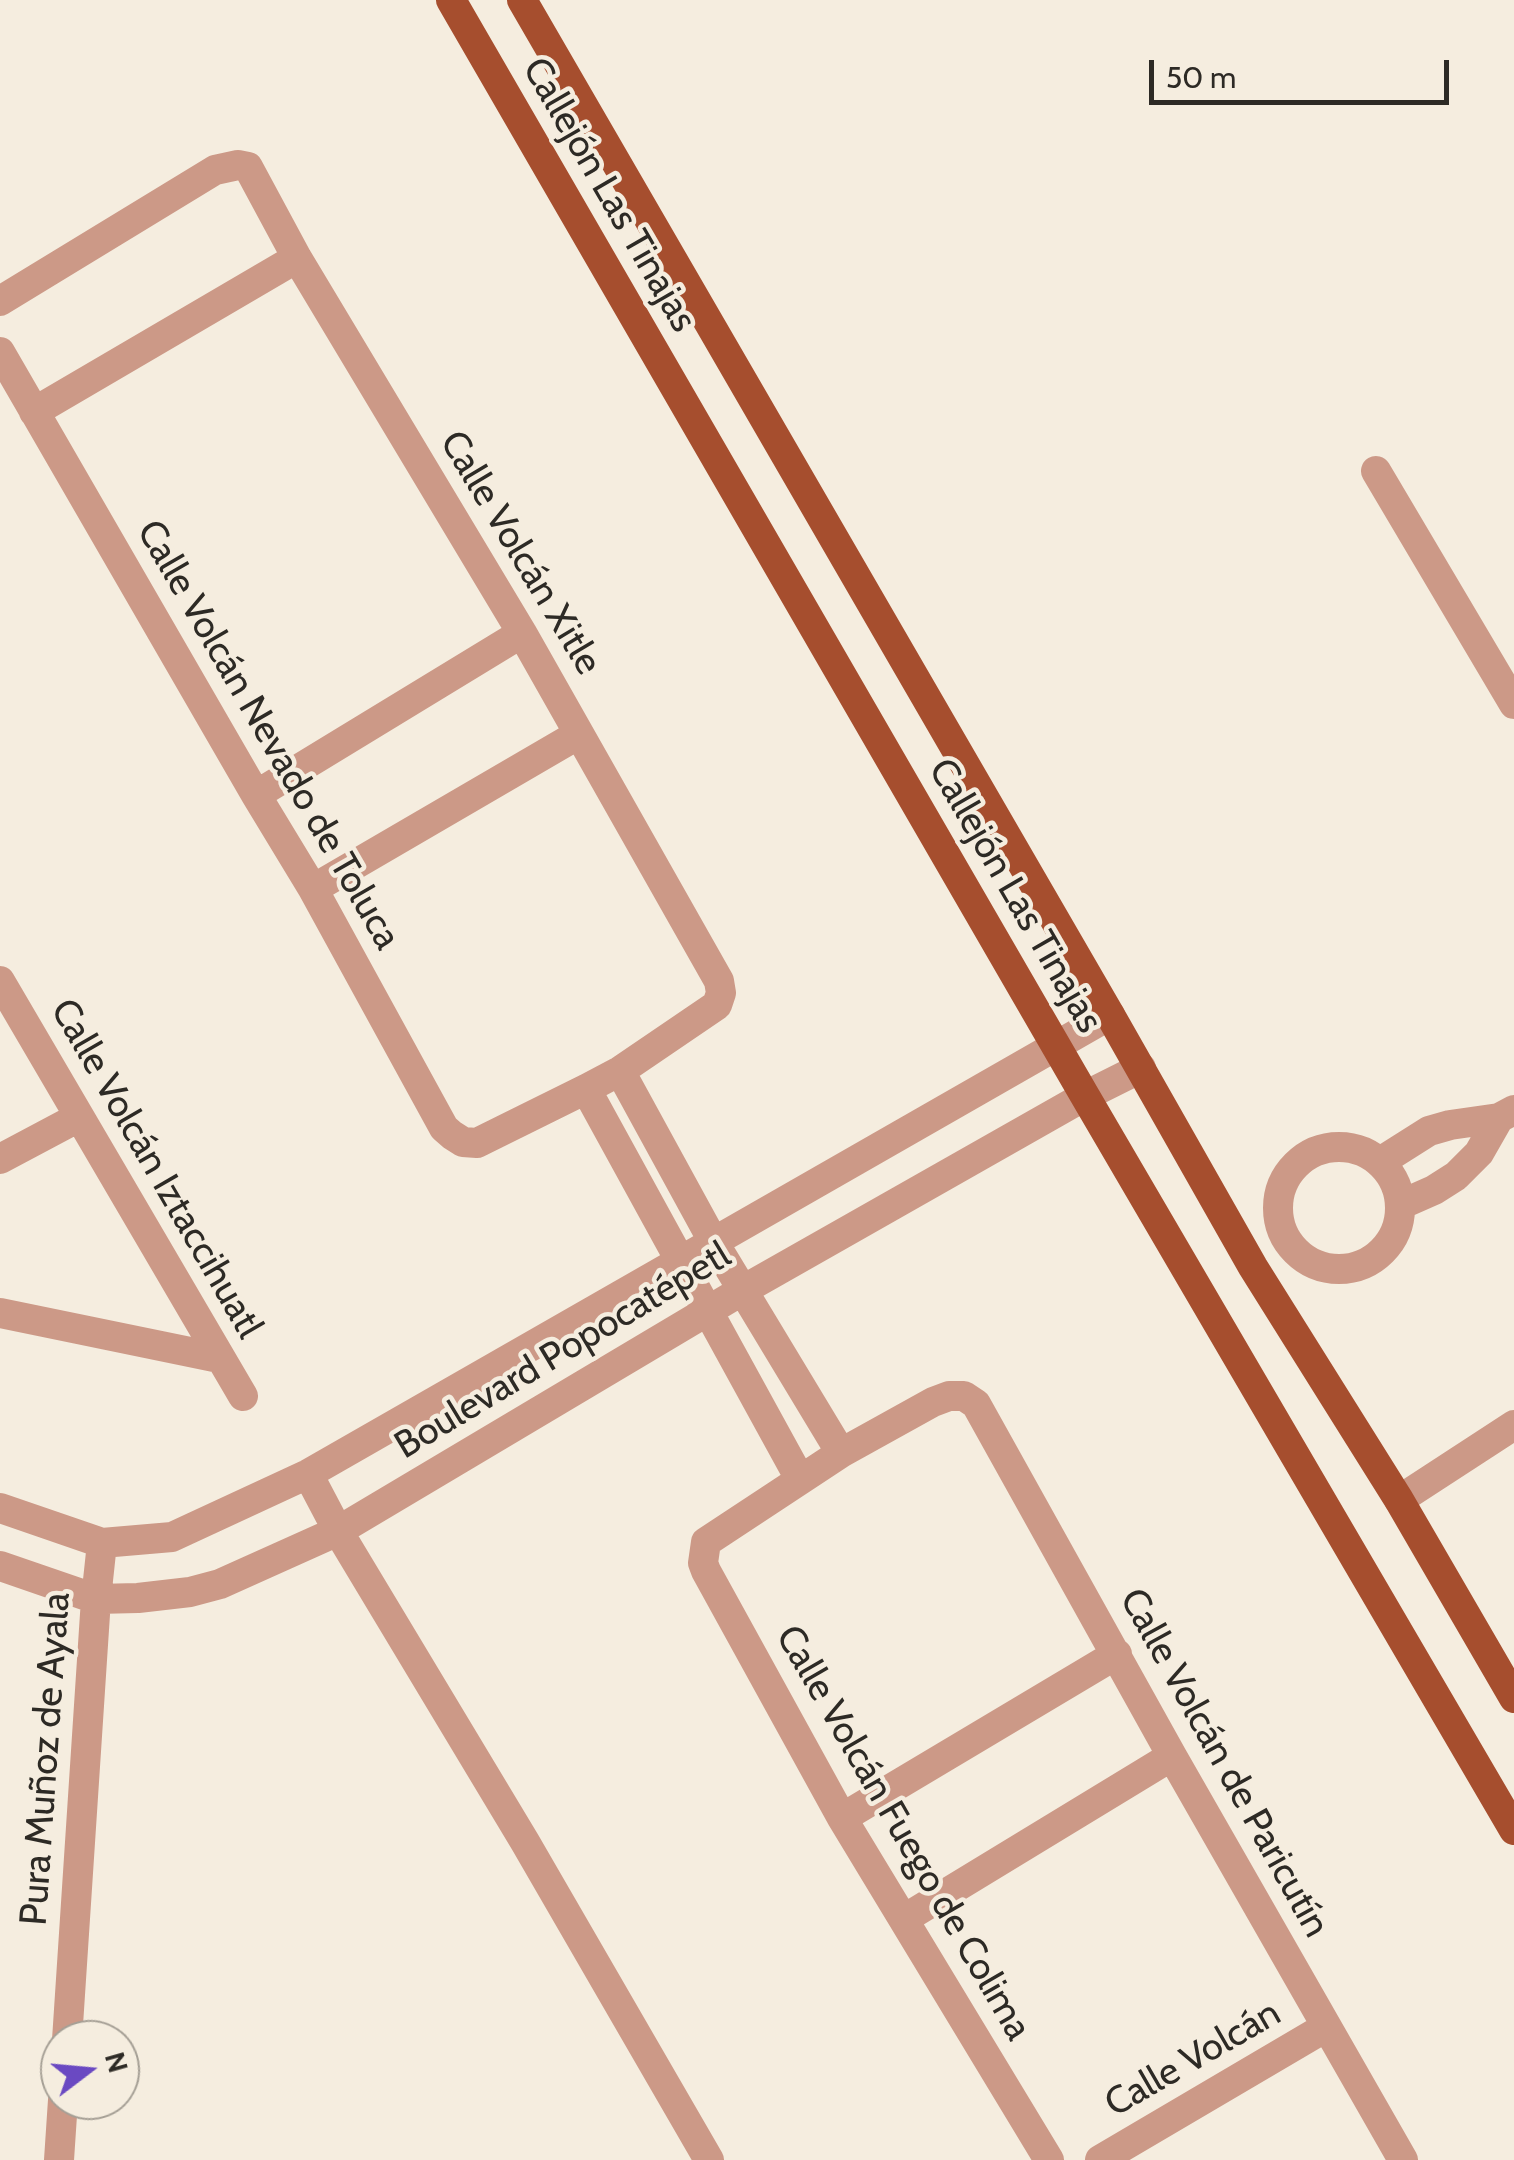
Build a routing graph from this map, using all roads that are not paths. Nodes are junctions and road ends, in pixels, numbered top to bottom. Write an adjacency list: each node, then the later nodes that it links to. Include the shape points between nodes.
1 (450, 0): 15 (main road, Callejón Las Tinajas)
2 (522, 0): 14 (main road, Callejón Las Tinajas)
3 (298, 258): 4 (street, Calle Volcán Xitle, via 248,167 238,165 215,170); 6 (street); 8 (street, Calle Volcán Xitle)
4 (0, 300)
5 (0, 352): 6 (street, Calle Volcán Nevado de Toluca)
6 (34, 412): 11 (street, Calle Volcán Nevado de Toluca)
7 (1376, 472): 9 (street)
8 (522, 633): 10 (street, Calle Volcán Xitle); 11 (street)
9 (1514, 704)
10 (580, 734): 12 (street); 17 (street, Calle Volcán Xitle, via 721,993 716,1005)
11 (256, 795): 12 (street, Calle Volcán Nevado de Toluca)
12 (314, 888): 18 (street, Calle Volcán Nevado de Toluca, via 444,1128 463,1142 477,1142)
13 (0, 981): 21 (street, Calle Volcán Iztaccihuatl)
14 (1110, 1014): 15 (street, Boulevard Popocatépetl); 16 (main road, Callejón Las Tinajas)
15 (1055, 1044): 19 (main road, Callejón Las Tinajas); 25 (street, Boulevard Popocatépetl)
16 (1141, 1068): 19 (street, Boulevard Popocatépetl); 28 (main road, Callejón Las Tinajas)
17 (620, 1070): 18 (street); 25 (street)
18 (586, 1090): 27 (street)
19 (1085, 1096): 29 (street, Boulevard Popocatépetl); 48 (main road, Callejón Las Tinajas)
20 (1506, 1114): 23 (street, via 1429,1131); 24 (street, via 1456,1176)
21 (79, 1118): 22 (street); 32 (street, Calle Volcán Iztaccihuatl)
22 (0, 1159)
23 (1380, 1162): 24 (street); 26 (street, via 1342,1146 1299,1162 1282,1187 1278,1218)
24 (1400, 1205): 26 (street, via 1398,1227 1371,1262 1327,1268)
25 (713, 1242): 27 (street, Boulevard Popocatépetl); 29 (street)
26 (1290, 1246): 28 (street)
27 (680, 1262): 30 (street); 36 (street, Boulevard Popocatépetl)
28 (1253, 1267): 38 (main road, Callejón Las Tinajas)
29 (743, 1290): 30 (street, Boulevard Popocatépetl); 35 (street)
30 (708, 1311): 37 (street); 40 (street, Boulevard Popocatépetl)
31 (0, 1313): 32 (street)
32 (219, 1358): 33 (street, Calle Volcán Iztaccihuatl)
33 (243, 1396)
34 (1514, 1425): 38 (street)
35 (842, 1453): 37 (street); 44 (street, Calle Volcán de Paricutín, via 949,1396 976,1404)
36 (308, 1474): 40 (street); 41 (street, Boulevard Popocatépetl, via 172,1537)
37 (800, 1479): 47 (street, Calle Volcán Fuego de Colima, via 706,1542 703,1552 706,1571)
38 (1399, 1500): 45 (main road, Callejón Las Tinajas)
39 (0, 1508): 41 (street, Boulevard Popocatépetl)
40 (338, 1531): 43 (street, Boulevard Popocatépetl, via 220,1584); 54 (street)
41 (102, 1543): 43 (street, Pura Muñoz de Ayala)
42 (0, 1566): 43 (street, Boulevard Popocatépetl)
43 (96, 1598): 50 (street, Pura Muñoz de Ayala)
44 (1117, 1654): 46 (street, Calle Volcán de Paricutín); 47 (street)
45 (1514, 1698)
46 (1172, 1756): 49 (street); 51 (street, Calle Volcán de Paricutín)
47 (842, 1818): 49 (street, Calle Volcán Fuego de Colima)
48 (1514, 1830)
49 (904, 1919): 55 (street, Calle Volcán Fuego de Colima)
50 (68, 2020)
51 (1326, 2027): 56 (street, Calle Volcán); 57 (street, Calle Volcán de Paricutín)
52 (62, 2120): 53 (street)
53 (59, 2160)
54 (709, 2160)
55 (1049, 2160)
56 (1100, 2160)
57 (1403, 2160)

